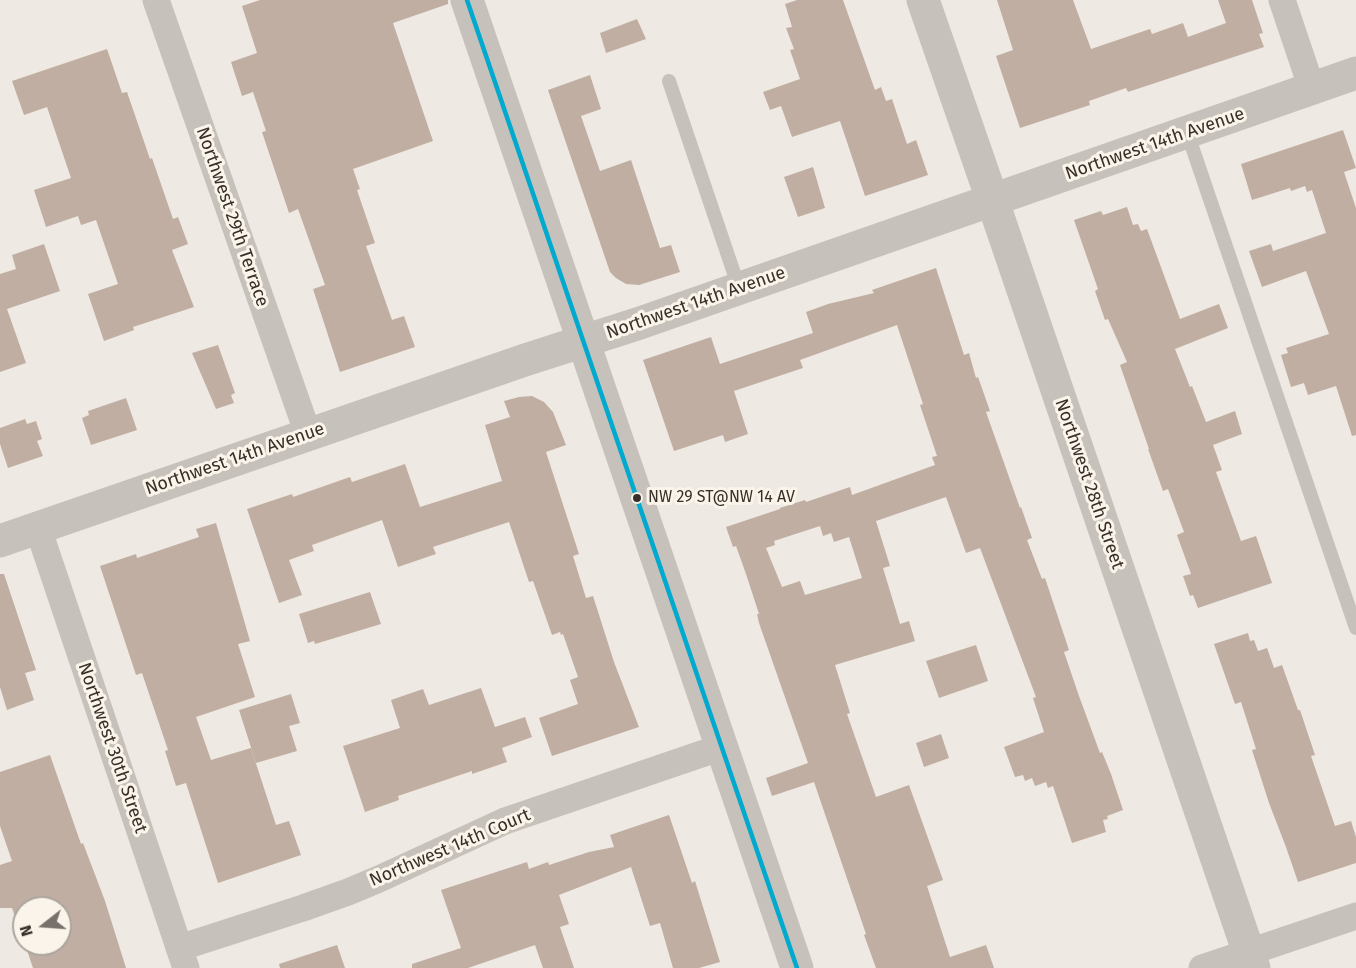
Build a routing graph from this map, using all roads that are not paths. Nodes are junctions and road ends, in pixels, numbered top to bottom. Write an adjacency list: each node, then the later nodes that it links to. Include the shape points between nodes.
1 (156, 0): 12 (street, Northwest 29th Terrace)
2 (467, 0): 11 (street)
3 (923, 0): 9 (street, Northwest 28th Street)
4 (1282, 0): 7 (street)
5 (1356, 73): 7 (street, Northwest 14th Avenue)
6 (669, 81): 10 (lane)
7 (1312, 89): 8 (street, Northwest 14th Avenue)
8 (1187, 132): 9 (street, Northwest 14th Avenue); 15 (lane)
9 (992, 200): 10 (street, Northwest 14th Avenue); 19 (street, Northwest 28th Street)
10 (739, 288): 11 (street, Northwest 14th Avenue)
11 (584, 341): 12 (street, Northwest 14th Avenue); 16 (street)
12 (308, 434): 13 (street, Northwest 14th Avenue)
13 (38, 528): 14 (street, Northwest 14th Avenue); 18 (street, Northwest 30th Street)
14 (0, 541)
15 (1356, 628)
16 (722, 747): 18 (street, Northwest 14th Court, via 505,821 379,879); 20 (street)
17 (1356, 916): 19 (street)
18 (182, 958)
19 (1251, 960): 21 (street)
20 (797, 968)
21 (1202, 968)

